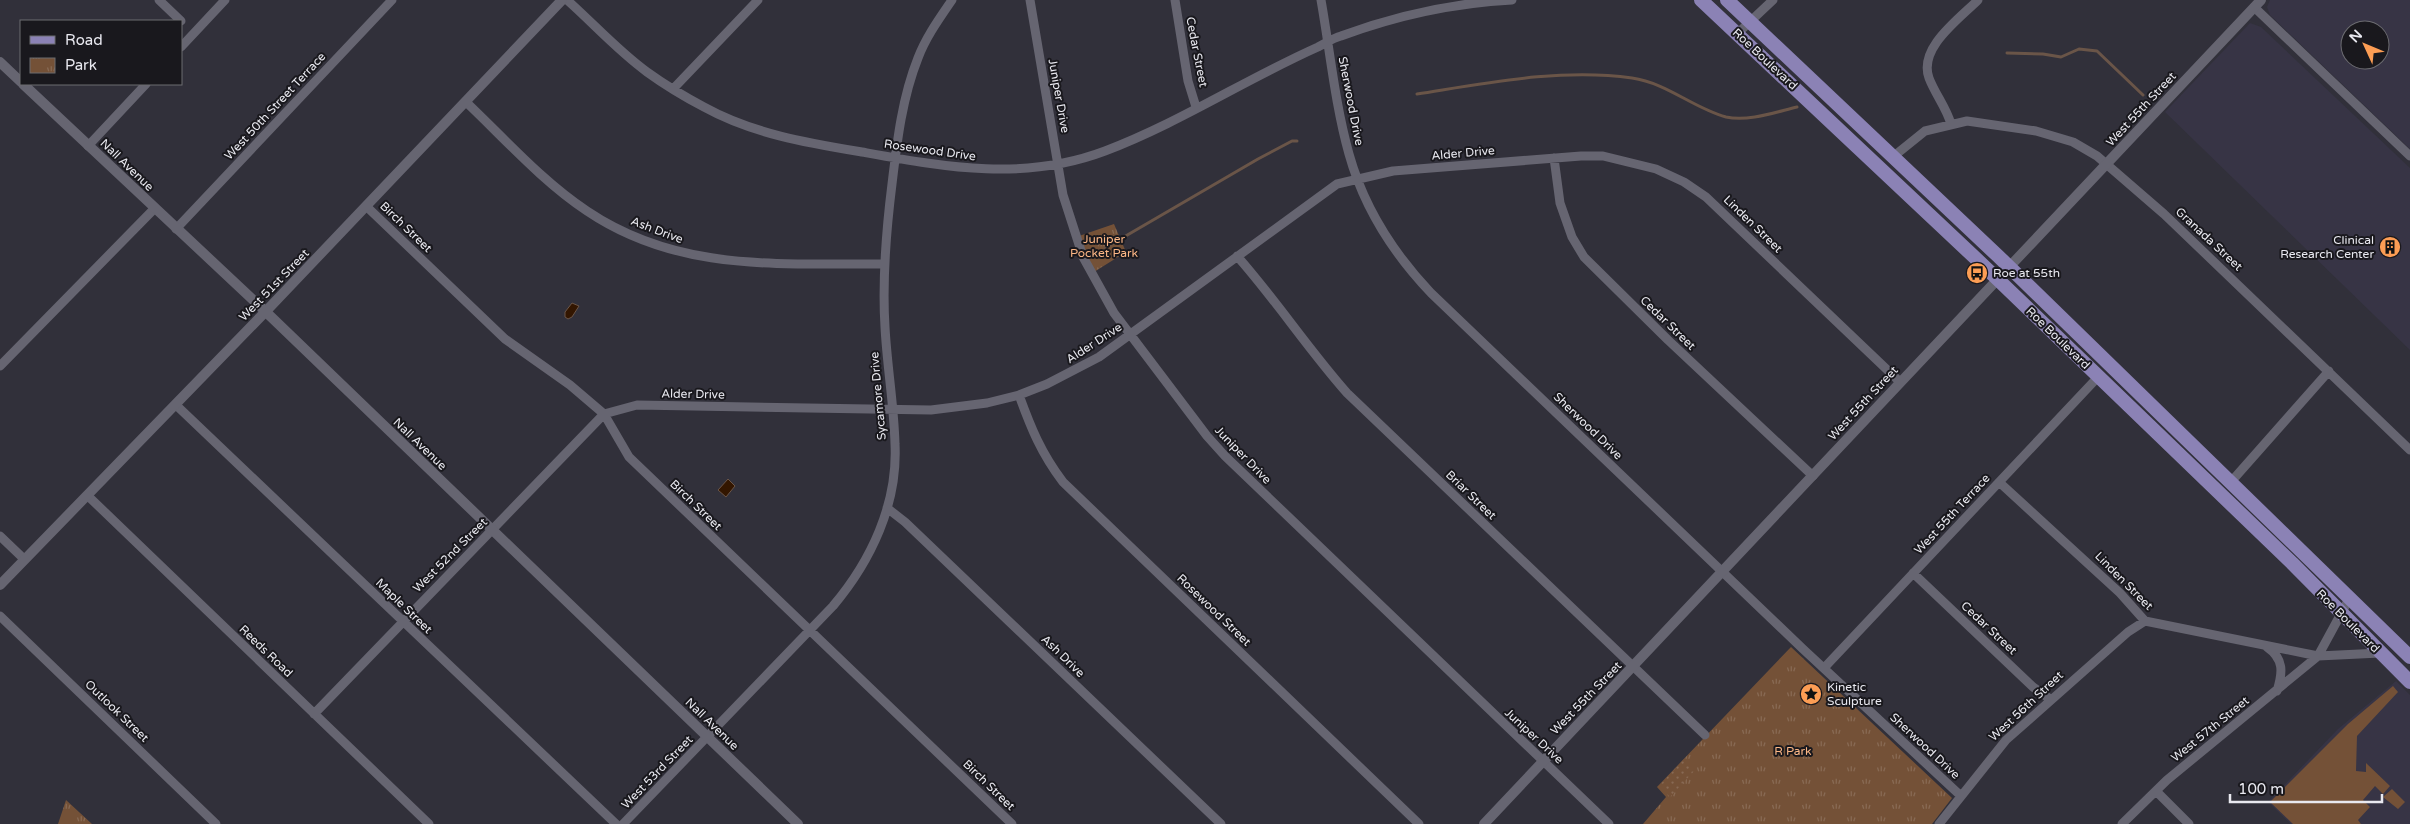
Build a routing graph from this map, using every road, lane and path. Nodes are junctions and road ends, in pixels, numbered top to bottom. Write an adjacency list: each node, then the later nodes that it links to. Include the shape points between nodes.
1 (158, 0): 18 (street)
2 (226, 0): 21 (street)
3 (392, 0): 43 (street, West 50th Street Terrace)
4 (562, 0): 30 (street, West 51st Street)
5 (567, 0): 29 (street, Rosewood Drive, via 615,45)
6 (758, 0): 29 (street)
7 (952, 0): 36 (street, Sycamore Drive, via 918,57 904,105)
8 (1030, 0): 39 (street, Juniper Drive)
9 (1175, 0): 31 (street, Cedar Street, via 1188,82)
10 (1321, 0): 23 (street, Sherwood Drive)
11 (1496, 0): 12 (street, Rosewood Drive); 23 (street, Rosewood Drive, via 1394,19)
12 (1512, 0)
13 (1701, 0): 22 (main road, Roe Boulevard)
14 (1727, 0): 19 (main road, Roe Boulevard)
15 (1774, 0): 19 (street)
16 (1978, 0): 32 (street, via 1932,49 1927,64 1929,78)
17 (2258, 4): 35 (street); 38 (street, West 55th Street)
18 (180, 20)
19 (1749, 21): 22 (street); 34 (main road, Roe Boulevard)
20 (182, 22): 21 (street)
21 (194, 33): 24 (street)
22 (1738, 33): 47 (main road, Roe Boulevard)
23 (1328, 42): 31 (street, Rosewood Drive); 40 (street, Sherwood Drive, via 1349,154)
24 (182, 46)
25 (0, 62): 26 (street, Nall Avenue)
26 (20, 81)
27 (24, 85): 33 (street, Nall Avenue)
28 (145, 85): 33 (street)
29 (673, 90): 36 (street, Rosewood Drive, via 715,112 779,136)
30 (466, 102): 41 (street, West 51st Street); 45 (street, Ash Drive, via 562,193 609,224 654,244 724,262)
31 (1196, 107): 39 (street, Rosewood Drive, via 1104,151)
32 (1951, 124): 34 (street, Granada Street, via 1924,131); 38 (street, Granada Street, via 1967,121 2036,131 2073,142)
33 (88, 146): 42 (street, Nall Avenue)
34 (1894, 156): 46 (main road, Roe Boulevard)
35 (2410, 156)
36 (895, 158): 39 (street, Rosewood Drive, via 975,170 1022,169); 45 (street, Sycamore Drive)
37 (1554, 158): 40 (street, Alder Drive, via 1394,171); 53 (street, Linden Street, via 1596,156 1626,160 1684,182 1706,197); 59 (street, Cedar Street, via 1560,203 1572,237 1584,258)
38 (2107, 162): 46 (street, West 55th Street); 51 (street, Granada Street)
39 (1058, 163): 49 (street, Juniper Drive, via 1066,205 1083,257)
40 (1358, 178): 44 (street, Alder Drive, via 1336,184); 67 (street, Sherwood Drive, via 1372,213 1413,274)
41 (366, 206): 48 (street, West 51st Street); 57 (street, Birch Street, via 505,339 570,385)
42 (154, 209): 43 (street, Nall Avenue); 50 (street)
43 (176, 229): 48 (street, Nall Avenue)
44 (1237, 256): 49 (street, Alder Drive); 80 (street, Briar Street, via 1347,393)
45 (885, 264): 56 (street, Sycamore Drive, via 885,328)
46 (2010, 267): 47 (street, West 55th Street); 61 (main road, Roe Boulevard)
47 (1998, 279): 52 (main road, Roe Boulevard); 53 (street, West 55th Street)
48 (266, 312): 55 (street, West 51st Street); 64 (street, Nall Avenue)
49 (1130, 335): 54 (street, Alder Drive, via 1072,372); 88 (street, Juniper Drive, via 1225,456)
50 (0, 366)
51 (2330, 371): 58 (street, Granada Street); 61 (street)
52 (2098, 377): 60 (street, West 55th Terrace); 71 (main road, Roe Boulevard, via 2292,562)
53 (1900, 382): 59 (street, West 55th Street)
54 (1018, 395): 56 (street, Alder Drive, via 948,409); 98 (street, Rosewood Street, via 1041,450 1063,482)
55 (176, 405): 62 (street, West 51st Street); 74 (street, Maple Street)
56 (892, 410): 57 (street, Alder Drive, via 637,405); 63 (street, Sycamore Drive, via 895,465)
57 (604, 414): 64 (street, West 52nd Street); 75 (street, Birch Street, via 629,457)
58 (2410, 450)
59 (1813, 476): 67 (street, West 55th Street)
60 (1999, 482): 68 (street, West 55th Terrace); 73 (street, Linden Street)
61 (2230, 483): 70 (main road, Roe Boulevard)
62 (88, 496): 66 (street, West 51st Street); 85 (street, Reeds Road)
63 (887, 508): 75 (street, Sycamore Drive, via 867,560 853,582); 97 (street, Ash Drive)
64 (492, 531): 74 (street, West 52nd Street); 87 (street, Nall Avenue)
65 (0, 536): 66 (street)
66 (24, 559): 69 (street, West 51st Street)
67 (1722, 572): 80 (street, West 55th Street); 81 (street, Sherwood Drive)
68 (1913, 573): 81 (street, West 55th Terrace); 84 (street, Cedar Street, via 2033,687)
69 (0, 585)
70 (2348, 599): 71 (street, West 57th Street); 79 (main road, Roe Boulevard)
71 (2340, 613): 77 (main road, Roe Boulevard); 78 (street, West 57th Street)
72 (0, 616): 91 (street, Outlook Street)
73 (2145, 620): 76 (street, Linden Street); 84 (street, West 56th Street)
74 (403, 622): 85 (street, West 52nd Street); 93 (street, Maple Street)
75 (810, 631): 87 (street, Sycamore Drive); 96 (street, Birch Street)
76 (2265, 645): 78 (street, Linden Street); 83 (street, via 2276,652 2282,666)
77 (2380, 653): 78 (street); 82 (main road, Roe Boulevard)
78 (2318, 656): 83 (street, West 57th Street)
79 (2410, 657)
80 (1633, 667): 86 (street, Briar Street); 88 (street, West 55th Street)
81 (1824, 668): 90 (street, Sherwood Drive)
82 (2410, 682)
83 (2277, 691): 89 (street, West 57th Street)
84 (2050, 699): 90 (street, West 56th Street, via 2006,740)
85 (314, 714): 92 (street, Reeds Road)
86 (1705, 735)
87 (708, 737): 94 (street, West 53rd Street); 95 (street, Nall Avenue)
88 (1543, 762): 99 (street, West 55th Street); 100 (street, Juniper Drive)
89 (2156, 791): 102 (street, West 57th Street); 103 (street)
90 (1961, 796): 101 (street, West 56th Street)
91 (216, 824)
92 (429, 824)
93 (616, 824)
94 (623, 824)
95 (798, 824)
96 (1012, 824)
97 (1221, 824)
98 (1419, 824)
99 (1484, 824)
100 (1609, 824)
101 (1939, 824)
102 (2122, 824)
103 (2189, 824)

